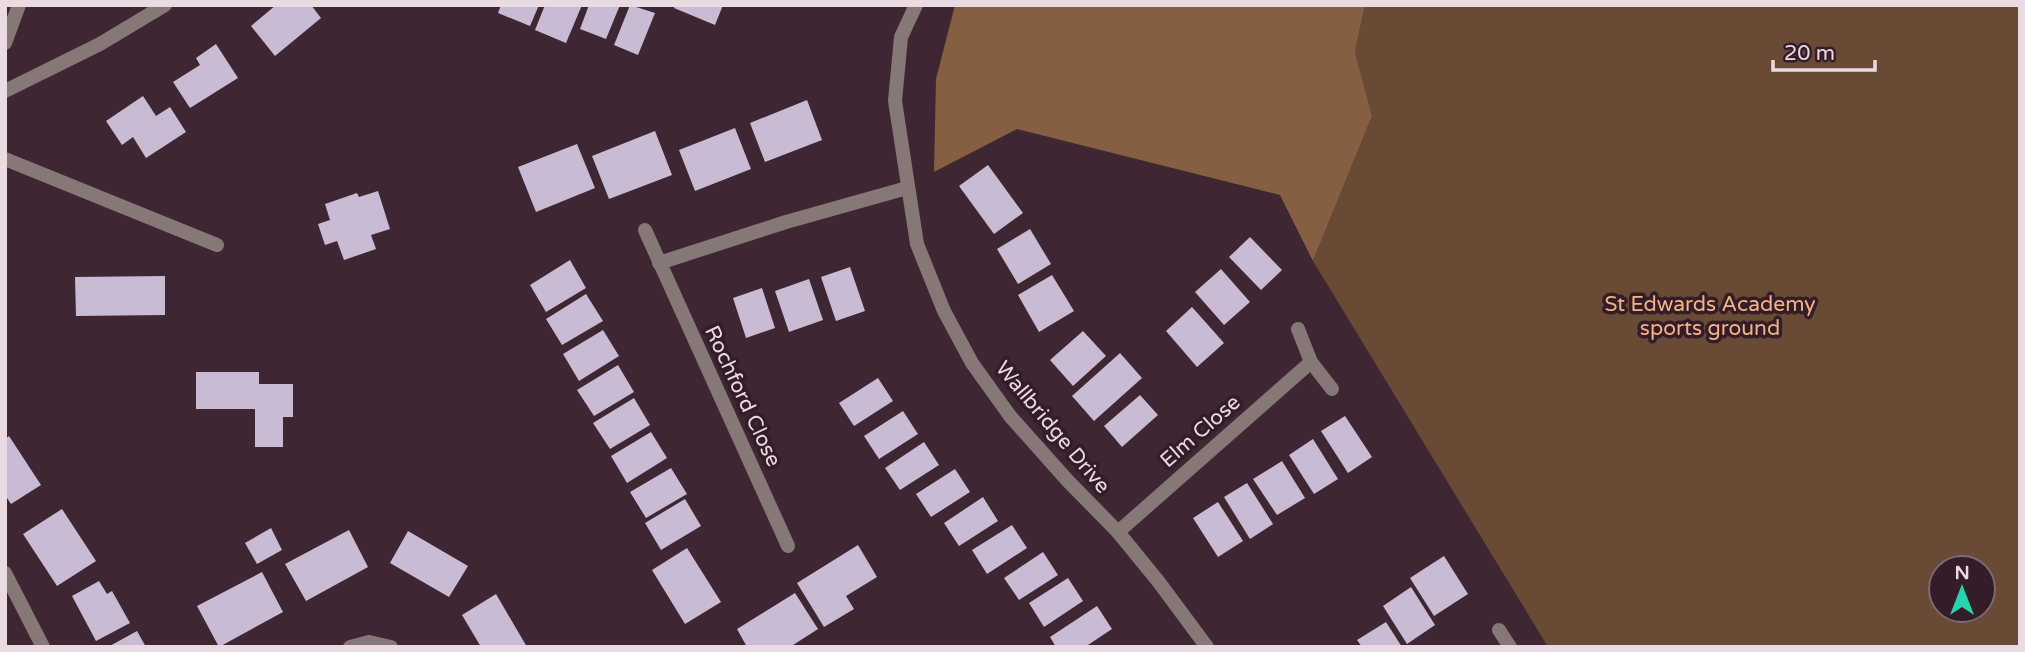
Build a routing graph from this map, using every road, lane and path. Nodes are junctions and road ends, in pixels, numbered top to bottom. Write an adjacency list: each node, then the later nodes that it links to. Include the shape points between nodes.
1 (19, 5): 4 (street)
2 (165, 5): 5 (street)
3 (916, 5): 7 (street, Wallbridge Drive, via 901,37 895,101)
4 (5, 43)
5 (5, 92)
6 (5, 159): 9 (street)
7 (907, 188): 10 (street); 14 (street, Wallbridge Drive, via 917,244 944,311 972,363 1010,416)
8 (645, 230): 10 (street, Rochford Close)
9 (217, 245)
10 (659, 263): 15 (street, Rochford Close)
11 (1298, 329): 12 (street)
12 (1311, 362): 13 (street); 14 (street, Elm Close)
13 (1332, 389)
14 (1118, 532): 21 (street, Wallbridge Drive)
15 (788, 547)
16 (5, 573): 18 (street)
17 (1499, 630): 22 (street)
18 (43, 647)
19 (350, 647): 20 (street, via 369,642)
20 (391, 647)
21 (1207, 647)
22 (1510, 647)

